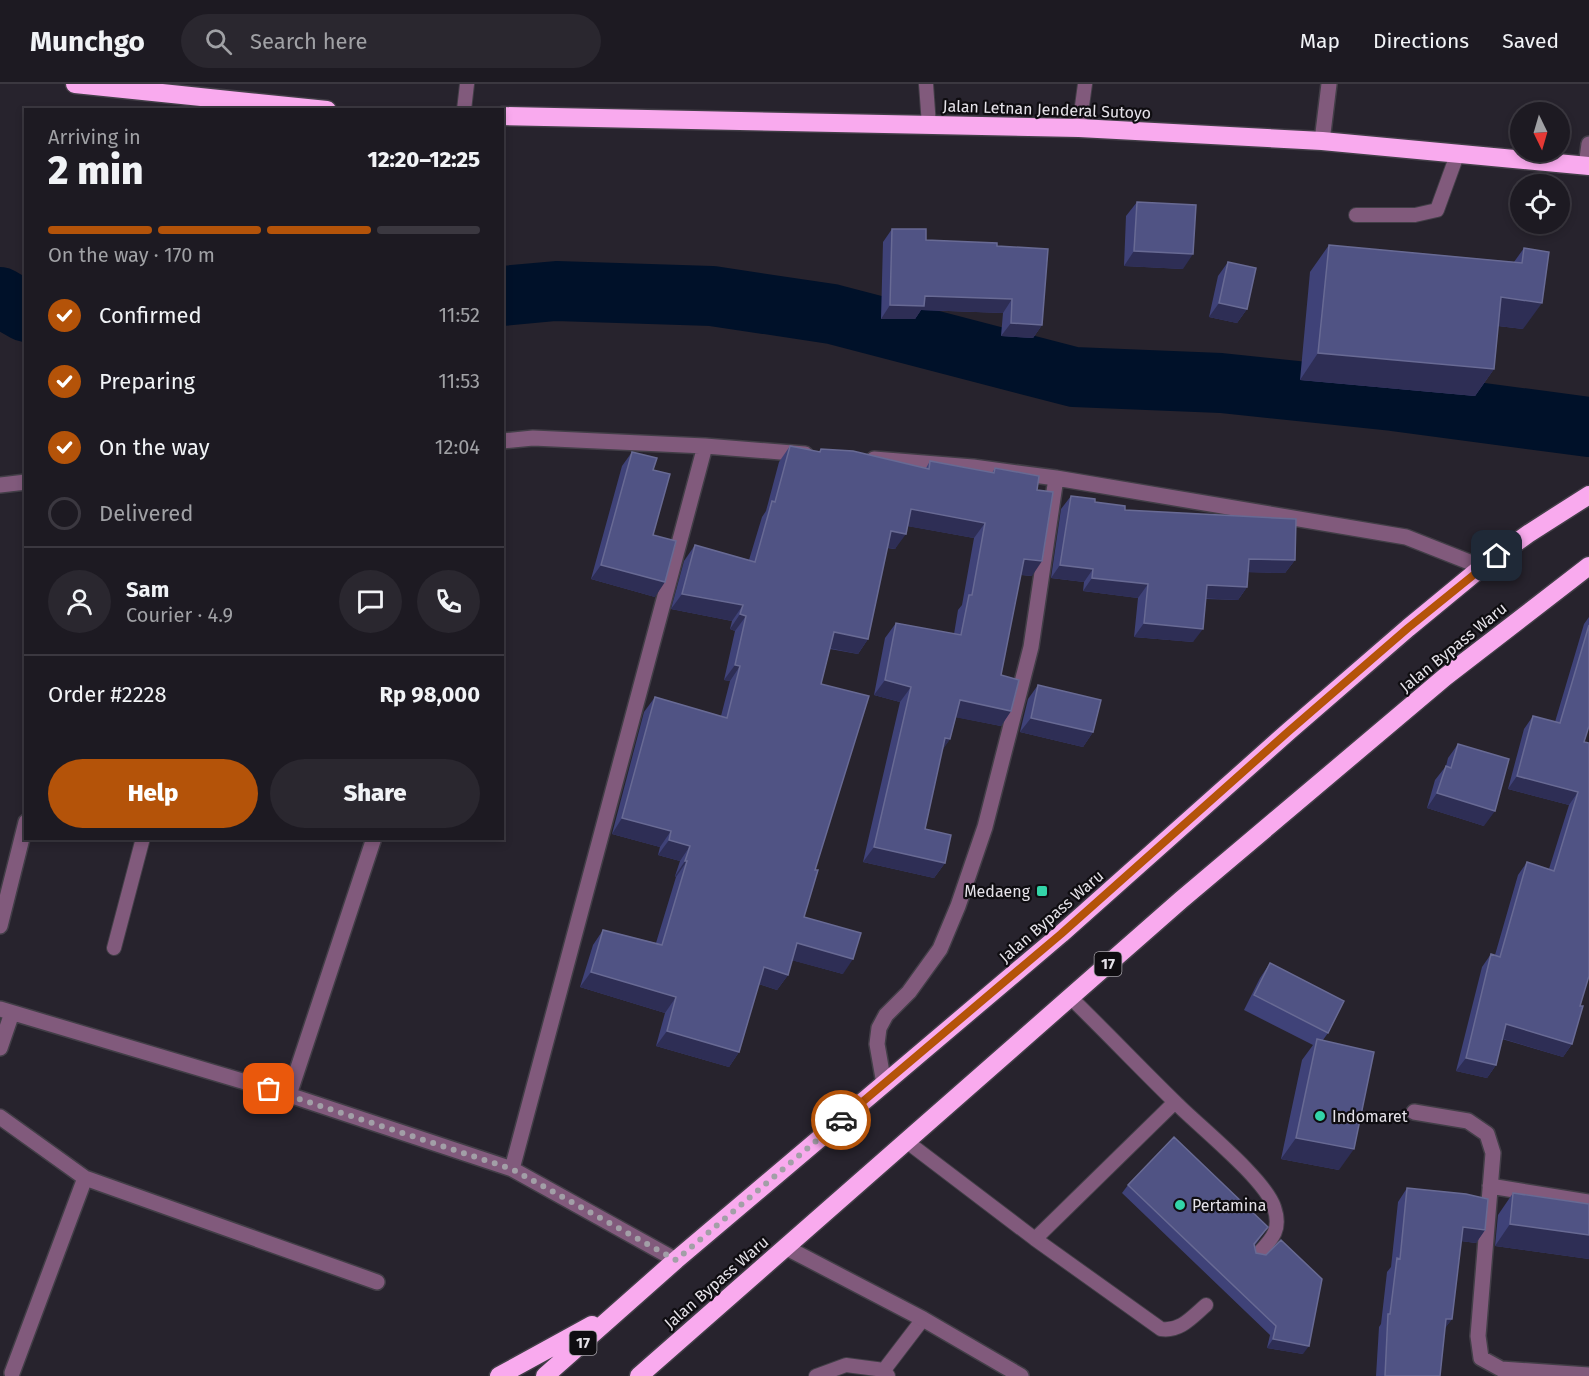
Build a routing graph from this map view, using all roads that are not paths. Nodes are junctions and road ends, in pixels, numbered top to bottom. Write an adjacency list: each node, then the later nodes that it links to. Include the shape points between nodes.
1 (75, 84): 6 (highway)
2 (467, 84): 7 (lane)
3 (926, 84): 9 (lane)
4 (1085, 84): 10 (lane)
5 (1329, 84): 11 (street)
6 (308, 108)
7 (464, 108)
8 (504, 116): 9 (highway, Jalan Letnan Jenderal Sutoyo)
9 (929, 125): 10 (highway, Jalan Letnan Jenderal Sutoyo)
10 (1079, 128): 11 (highway, Jalan Letnan Jenderal Sutoyo)
11 (1322, 141): 13 (highway, Jalan Letnan Jenderal Sutoyo)
12 (1589, 144): 14 (street)
13 (1457, 155): 14 (highway, Jalan Letnan Jenderal Sutoyo); 15 (lane, via 1437,210 1415,215)
14 (1587, 166)
15 (1356, 214)
16 (504, 441): 17 (street, via 533,438)
17 (705, 446): 18 (street); 40 (street)
18 (822, 455)
19 (857, 458): 20 (street)
20 (1056, 478): 25 (street, via 1406,537); 34 (street, via 1031,647 985,827 940,949 879,1028 877,1044)
21 (24, 482): 22 (street)
22 (0, 484)
23 (1589, 495): 25 (highway, Jalan Bypass Waru / 17)
24 (1589, 566): 31 (highway, Jalan Bypass Waru / 17, via 1444,677)
25 (1482, 567): 34 (highway, Jalan Bypass Waru / 17)
26 (24, 830): 29 (street)
27 (142, 840): 30 (lane)
28 (373, 840): 35 (street)
29 (0, 926)
30 (114, 948)
31 (1070, 997): 36 (lane); 39 (highway, Jalan Bypass Waru / 17)
32 (6, 1011): 33 (street); 35 (street)
33 (0, 1048)
34 (884, 1084): 47 (highway, Jalan Bypass Waru / 17)
35 (289, 1095): 40 (street)
36 (1175, 1102): 44 (lane); 46 (lane, via 1259,1183 1274,1205 1274,1237)
37 (1414, 1112): 42 (street, via 1468,1121 1487,1134 1493,1153)
38 (0, 1117): 41 (street)
39 (906, 1141): 44 (lane); 45 (highway, Jalan Bypass Waru / 17)
40 (512, 1169): 47 (street)
41 (85, 1178): 48 (street); 52 (street)
42 (1490, 1186): 43 (street); 54 (street, via 1478,1336 1481,1358 1501,1369)
43 (1589, 1202)
44 (1035, 1239): 49 (lane, via 1161,1329 1180,1327)
45 (785, 1247): 51 (street); 57 (highway, Jalan Bypass Waru / 17)
46 (1257, 1255)
47 (676, 1260): 50 (highway, Jalan Bypass Waru / 17)
48 (376, 1282)
49 (1206, 1305)
50 (621, 1310): 55 (highway); 56 (highway, Jalan Bypass Waru / 17)
51 (923, 1319): 53 (lane); 59 (street)
52 (12, 1373)
53 (886, 1373): 58 (lane, via 846,1365)
54 (1589, 1375)
55 (499, 1376)
56 (545, 1376)
57 (639, 1376)
58 (816, 1376)
59 (1021, 1376)

